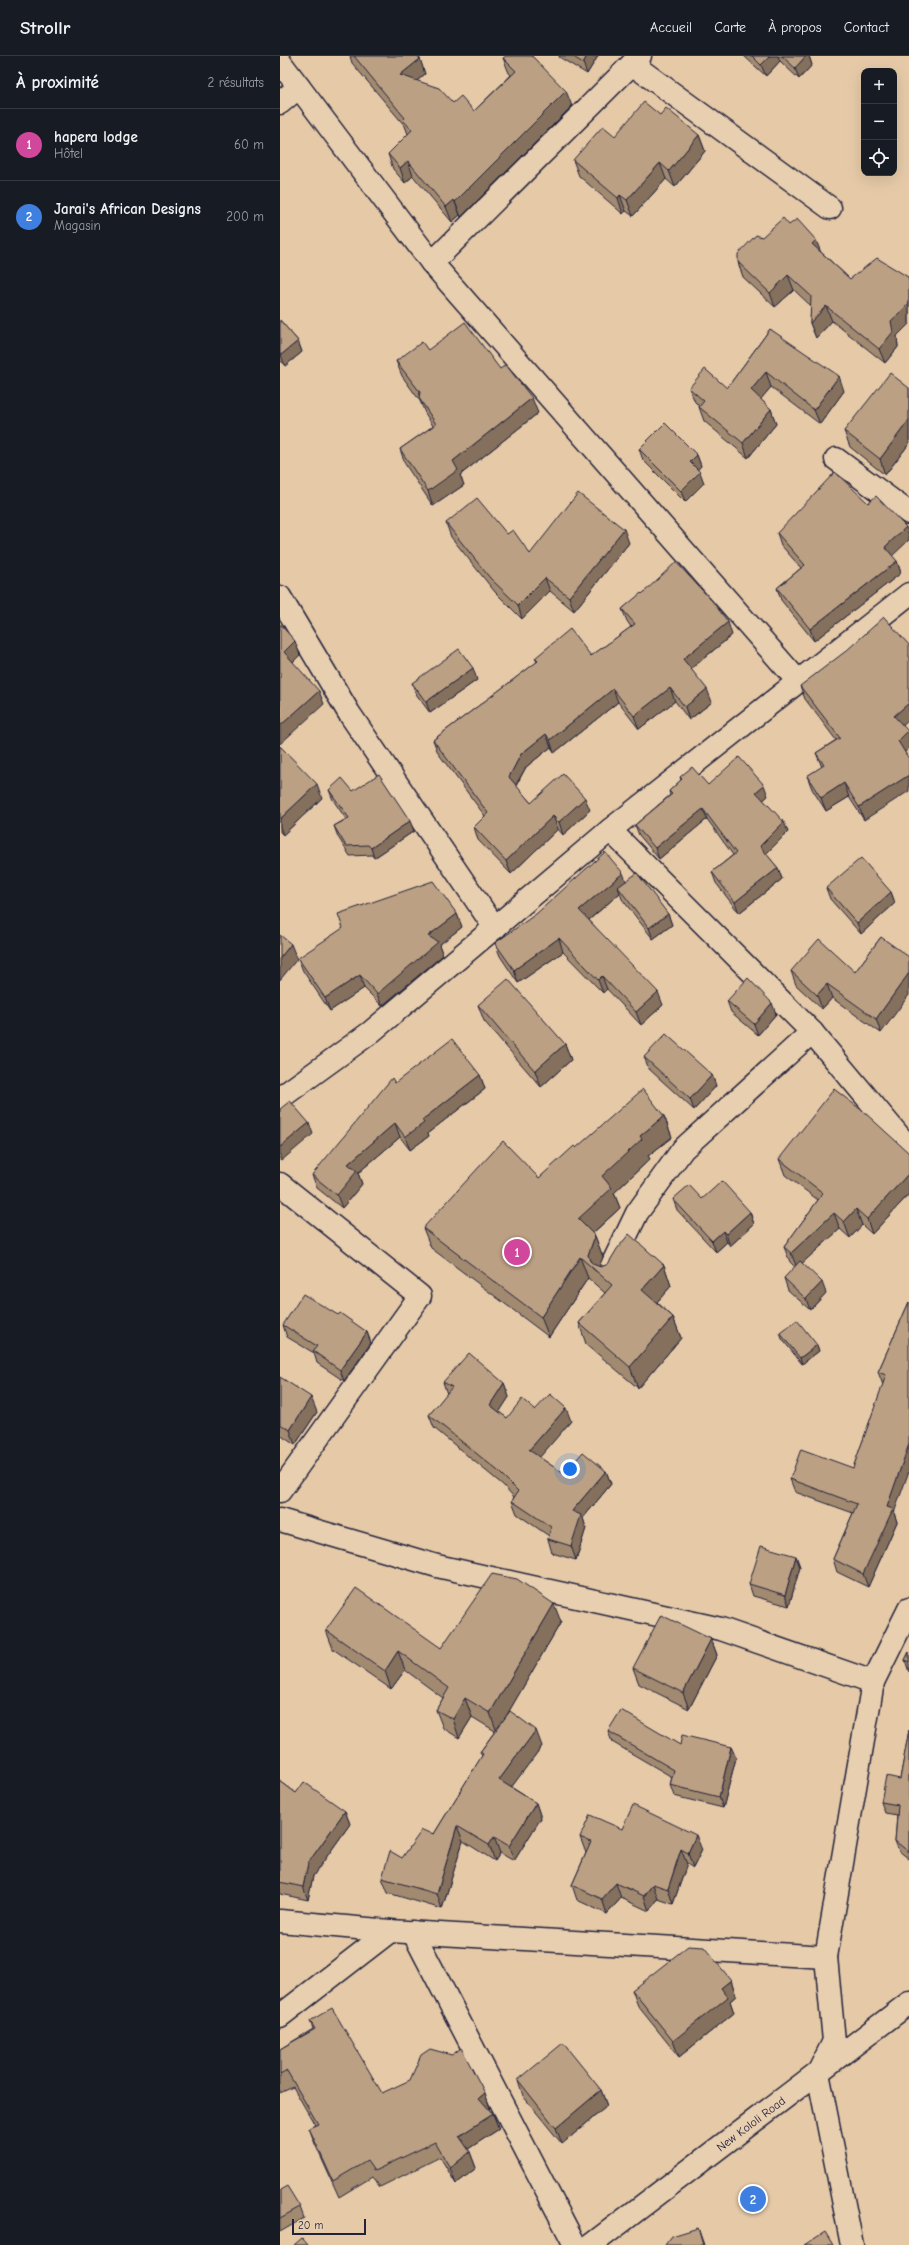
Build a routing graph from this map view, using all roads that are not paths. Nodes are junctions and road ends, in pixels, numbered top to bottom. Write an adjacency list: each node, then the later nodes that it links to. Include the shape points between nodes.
1 (636, 60): 5 (street); 6 (street)
2 (280, 62): 3 (street)
3 (299, 87): 4 (street); 6 (street)
4 (280, 103)
5 (830, 208)
6 (432, 263): 11 (street)
7 (836, 459): 8 (street)
8 (909, 513)
9 (909, 594): 11 (street)
10 (280, 597): 13 (street, via 349,713)
11 (797, 680): 12 (street)
12 (610, 830): 13 (street); 14 (street)
13 (495, 928): 15 (street, via 371,1032)
14 (812, 1032): 16 (street); 18 (street, via 683,1149 637,1213)
15 (280, 1098)
16 (909, 1148)
17 (280, 1184): 19 (street, via 420,1296)
18 (608, 1275)
19 (280, 1491)
20 (280, 1520): 22 (street, via 437,1566 721,1629)
21 (909, 1609): 22 (street)
22 (873, 1682): 26 (street)
23 (280, 1921): 24 (street)
24 (390, 1931): 25 (street); 28 (street)
25 (413, 1932): 26 (street); 30 (street)
26 (826, 1957): 29 (street, via 834,2041)
27 (909, 2002): 29 (street, New Kololi Road)
28 (280, 2016)
29 (818, 2073): 31 (street, New Kololi Road); 32 (street)
30 (575, 2245)
31 (591, 2245)
32 (852, 2245)

